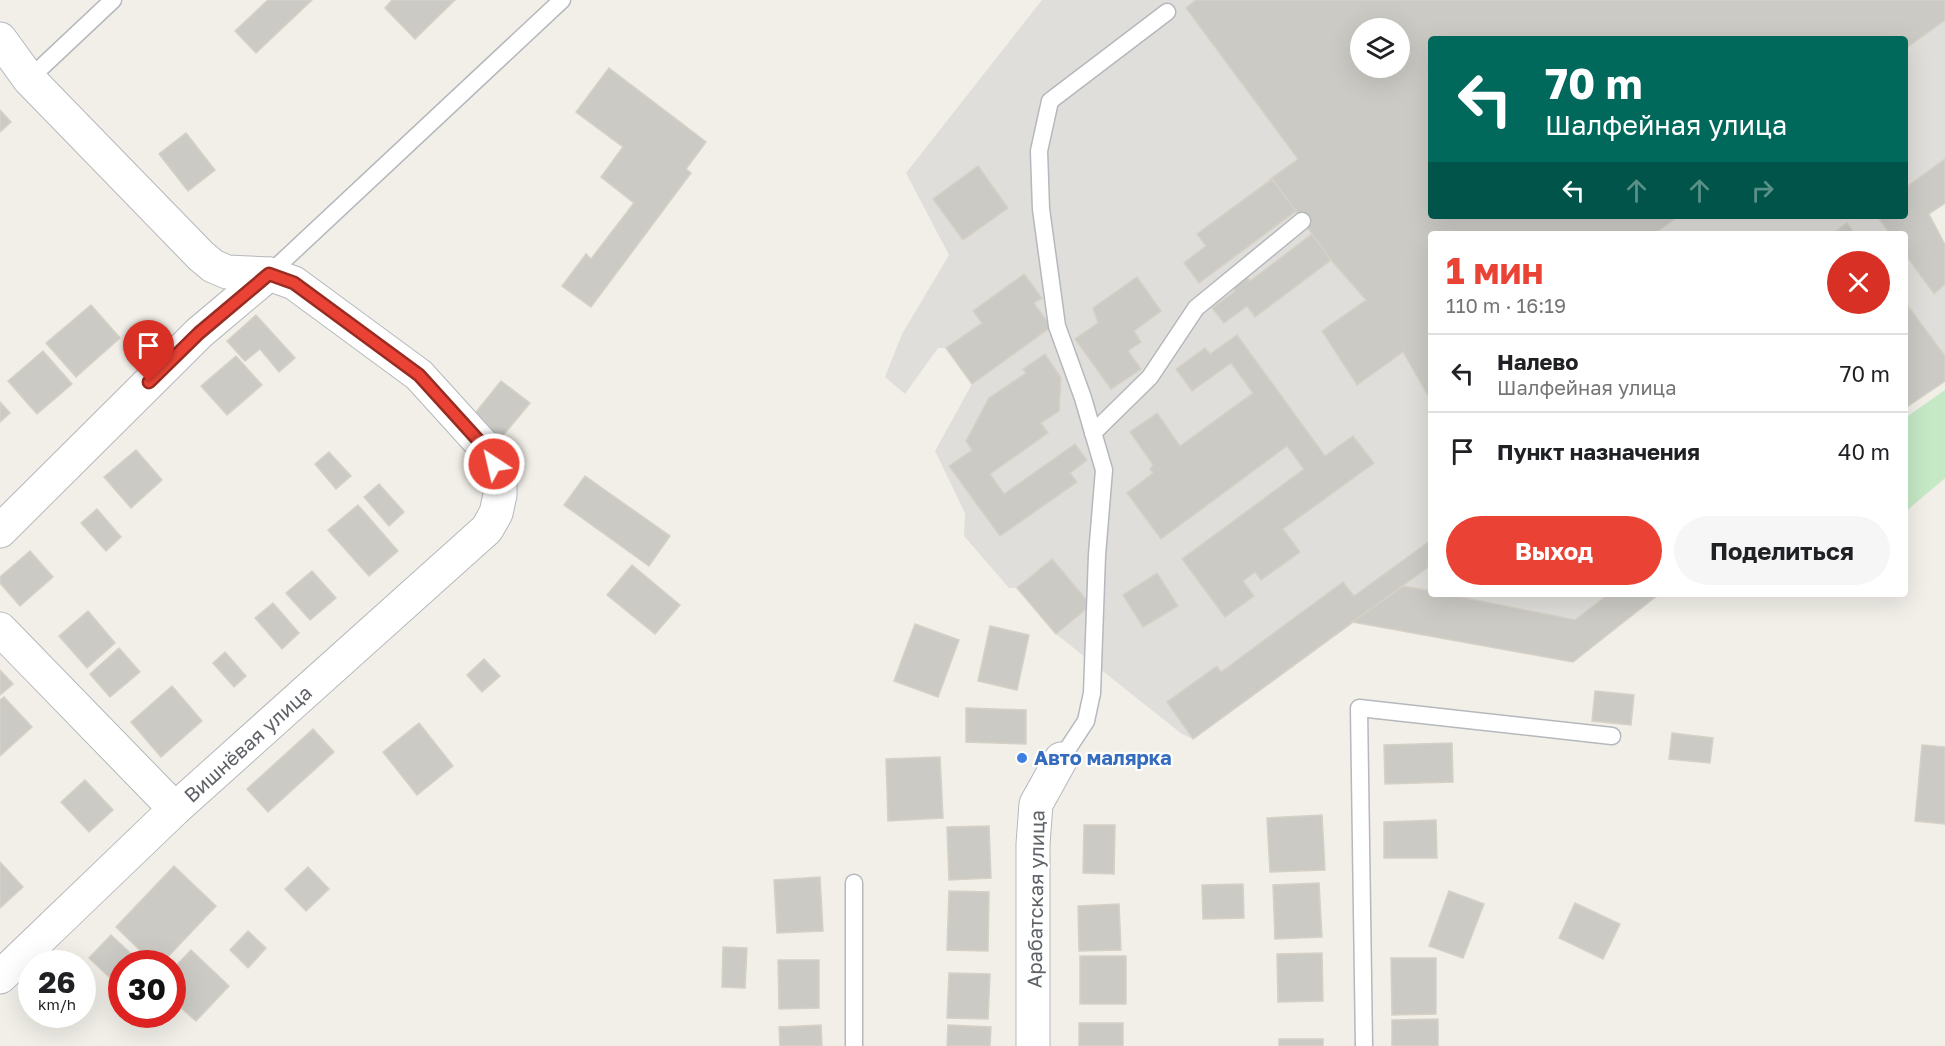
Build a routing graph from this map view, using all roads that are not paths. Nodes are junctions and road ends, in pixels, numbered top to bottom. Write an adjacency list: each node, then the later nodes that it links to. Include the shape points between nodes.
1 (113, 0): 5 (lane)
2 (562, 0): 7 (lane)
3 (1167, 12): 8 (lane, via 1050,101 1039,151 1041,209 1057,326)
4 (2, 47): 5 (street)
5 (29, 79): 7 (street, via 213,266 227,272)
6 (1302, 221): 8 (lane, via 1196,308 1150,377)
7 (269, 274): 9 (street, via 199,333); 13 (street, Вишнёвая улица, via 294,283 419,375 488,451 500,476 500,495 487,529)
8 (1093, 433): 12 (lane, via 1104,470 1096,555 1092,693 1086,721)
9 (0, 531)
10 (0, 628): 13 (street)
11 (1612, 736): 18 (lane, via 1359,708)
12 (1061, 759): 17 (street, Арабатская улица, via 1036,804)
13 (175, 809): 15 (street, Вишнёвая улица)
14 (854, 883): 16 (lane)
15 (0, 977)
16 (854, 1046)
17 (1033, 1046)
18 (1364, 1046)

